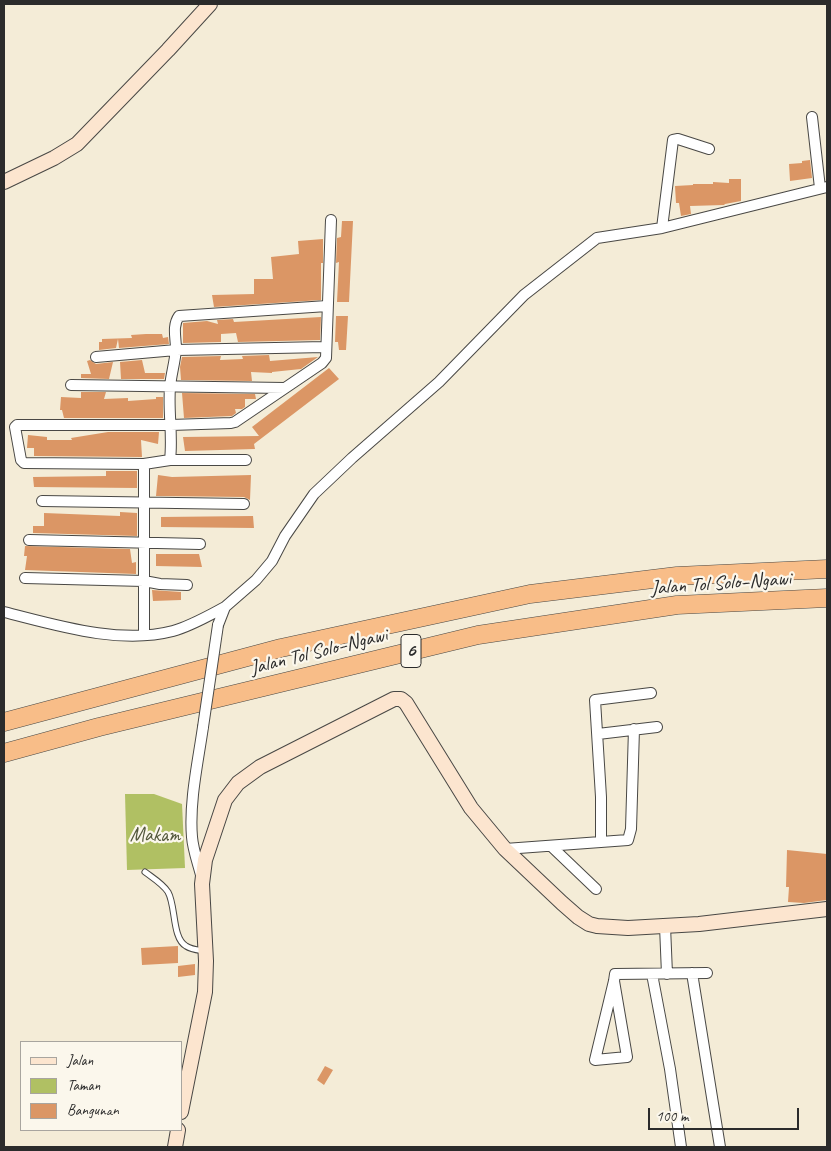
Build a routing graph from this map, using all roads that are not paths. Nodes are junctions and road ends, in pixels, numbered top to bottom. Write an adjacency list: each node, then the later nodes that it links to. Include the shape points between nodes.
1 (210, 4): 4 (street, via 77,144)
2 (812, 117): 5 (street)
3 (709, 149): 7 (street, via 673,140)
4 (4, 182)
5 (823, 187): 7 (street)
6 (331, 220): 8 (street)
7 (662, 228): 30 (street, via 597,238 524,295 439,382 314,494 272,560 256,580)
8 (326, 306): 9 (street); 10 (street, via 179,316 175,324)
9 (326, 347): 10 (street); 14 (street, via 324,362)
10 (176, 350): 11 (street); 13 (street)
11 (96, 357)
12 (72, 386): 13 (street)
13 (170, 388): 14 (street); 15 (street)
14 (286, 388): 15 (street, via 235,422)
15 (171, 425): 16 (street); 18 (street, via 15,426 24,463)
16 (170, 460): 17 (street); 18 (street)
17 (246, 460)
18 (144, 464): 20 (street)
19 (42, 501): 20 (street)
20 (144, 502): 21 (street); 23 (street)
21 (244, 504)
22 (29, 540): 23 (street)
23 (144, 542): 24 (street); 27 (street)
24 (200, 544)
25 (827, 569): 34 (highway, Jalan Tol Solo–Ngawi / 6, via 677,576 530,594 281,648)
26 (25, 578): 27 (street)
27 (144, 580): 28 (street); 32 (street)
28 (187, 585)
29 (827, 598): 38 (highway, Jalan Tol Solo–Ngawi / 6, via 677,605 478,635)
30 (225, 607): 32 (street, via 174,630); 43 (street, bridge, via 218,625 196,775 192,837)
31 (4, 612): 32 (street, via 97,633)
32 (144, 634)
33 (651, 693): 37 (street, via 595,700)
34 (4, 722)
35 (657, 726): 36 (street)
36 (634, 730): 37 (street); 39 (street, via 630,835 628,840)
37 (598, 734): 39 (street, via 602,797)
38 (4, 753)
39 (600, 842): 40 (street)
40 (551, 846): 41 (street); 44 (street)
41 (505, 850): 43 (street, via 471,808 406,703 394,699 260,767 238,783 222,810 205,860); 46 (street, via 562,904 589,924 628,928)
42 (145, 872): 47 (lane, via 169,894 184,945)
43 (202, 884): 47 (street)
44 (596, 889)
45 (827, 909): 46 (street)
46 (665, 926): 51 (street)
47 (206, 951): 53 (street, via 205,992)
48 (692, 973): 49 (street); 51 (street); 57 (street)
49 (707, 973)
50 (652, 974): 51 (street); 52 (street, via 615,974); 56 (street)
51 (667, 974)
52 (614, 981): 52 (street, via 601,1033 595,1060 628,1057)
53 (182, 1107)
54 (178, 1131): 55 (street)
55 (175, 1147)
56 (681, 1147)
57 (720, 1147)

